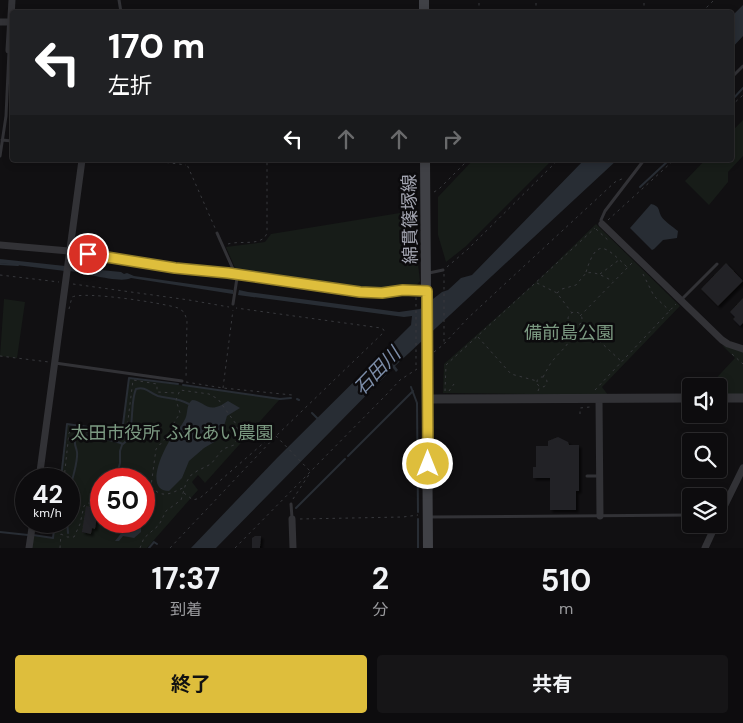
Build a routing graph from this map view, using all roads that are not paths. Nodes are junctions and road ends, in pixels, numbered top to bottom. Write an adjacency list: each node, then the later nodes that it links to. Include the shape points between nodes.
1 (10, 41): 2 (street)
2 (9, 50): 5 (lane)
3 (743, 66): 4 (lane)
4 (734, 75)
5 (2, 140): 6 (lane); 7 (lane)
6 (10, 141)
7 (0, 156)
8 (82, 162): 14 (street)
9 (425, 162): 18 (main road, 綿貫篠塚線)
10 (642, 162): 11 (lane, via 605,211)
11 (600, 225): 21 (street)
12 (217, 233): 19 (lane)
13 (0, 245): 14 (street)
14 (69, 254): 15 (street); 24 (street)
15 (143, 262): 19 (lane)
16 (717, 264): 21 (lane)
17 (443, 272): 18 (lane)
18 (427, 273): 20 (main road, 綿貫篠塚線)
19 (236, 276): 20 (lane, via 360,292 403,290); 22 (lane)
20 (427, 293): 30 (main road, 綿貫篠塚線, via 431,351)
21 (679, 302): 23 (street, via 722,340)
22 (233, 306)
23 (743, 349)
24 (54, 363): 25 (lane); 31 (street)
25 (184, 382)
26 (596, 395): 27 (street); 30 (street); 34 (street)
27 (682, 398)
28 (727, 398): 29 (street)
29 (743, 398)
30 (428, 400): 39 (main road, 綿貫篠塚線)
31 (40, 468)
32 (743, 468): 35 (street)
33 (587, 476): 34 (lane)
34 (599, 476): 40 (street)
35 (741, 478): 36 (street)
36 (727, 503)
37 (291, 504): 41 (lane)
38 (682, 515): 40 (lane)
39 (428, 516): 40 (lane); 46 (main road, 綿貫篠塚線)
40 (600, 516)
41 (292, 519): 45 (street)
42 (31, 533): 44 (street)
43 (712, 533): 47 (street)
44 (29, 548)
45 (293, 548)
46 (428, 548)
47 (705, 548)

